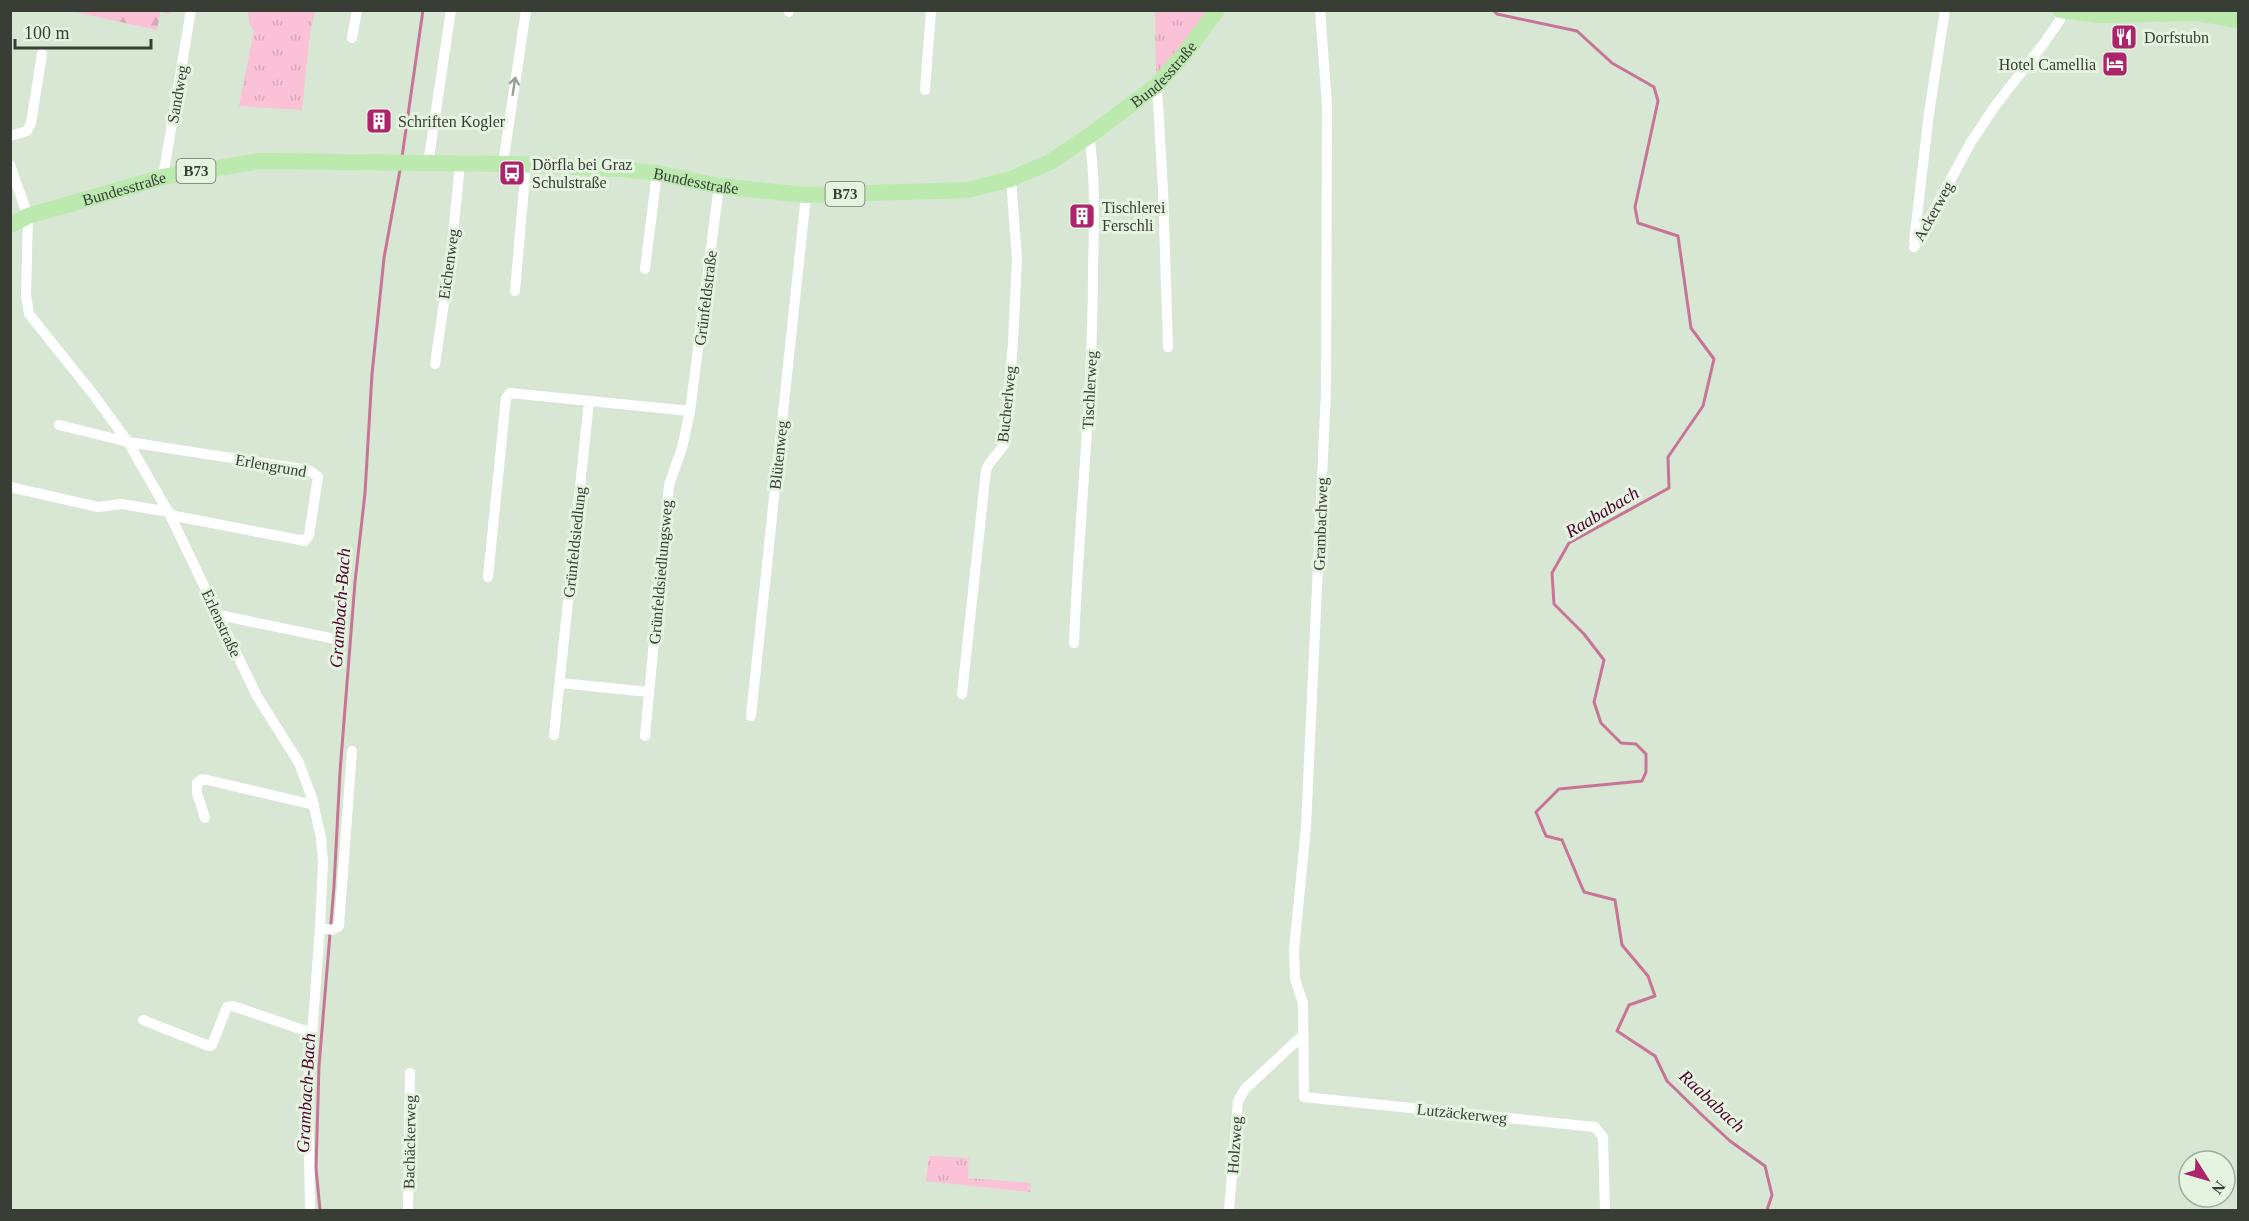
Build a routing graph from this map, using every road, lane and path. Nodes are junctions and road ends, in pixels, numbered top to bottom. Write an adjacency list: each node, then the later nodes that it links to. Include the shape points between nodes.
1 (191, 10): 24 (street, Sandweg)
2 (357, 10): 12 (street)
3 (451, 10): 18 (street)
4 (526, 10): 20 (street, one-way to 4)
5 (932, 10): 15 (street)
6 (1217, 10): 14 (main road, Bundesstraße / B73)
7 (1320, 10): 56 (street, Grambachweg, via 1327,105 1326,392 1306,827 1294,950 1295,980 1303,1003)
8 (1946, 10): 9 (street, Ackerweg, via 1929,113 1914,247 1971,142 2060,20)
9 (2061, 11): 10 (main road, via 2100,15)
10 (2197, 12): 11 (main road)
11 (2238, 21)
12 (352, 38)
13 (42, 54): 16 (street, via 31,123 27,132)
14 (1156, 84): 17 (main road, Bundesstraße / B73); 32 (street)
15 (925, 90)
16 (10, 136)
17 (1089, 136): 25 (main road, Bundesstraße / B73, via 1050,162); 43 (street, Tischlerweg, via 1093,308)
18 (428, 164): 19 (main road, Bundesstraße / B73); 24 (main road, Bundesstraße / B73, via 260,161)
19 (460, 164): 20 (main road, Bundesstraße / B73); 33 (street, Eichenweg)
20 (503, 164): 22 (main road, Bundesstraße / B73)
21 (10, 165): 28 (street)
22 (526, 165): 23 (main road, Bundesstraße / B73); 31 (street)
23 (657, 173): 26 (main road, Bundesstraße / B73); 30 (street)
24 (163, 177): 28 (main road, Bundesstraße / B73)
25 (1011, 179): 27 (main road, Bundesstraße / B73, via 967,190); 46 (street, Bucherlweg, via 1017,259 1004,445 986,470)
26 (719, 186): 27 (main road, Bundesstraße / B73); 35 (street, Grünfeldstraße)
27 (806, 195): 47 (street, Blütenweg)
28 (28, 216): 29 (main road, Bundesstraße / B73); 37 (street, Erlenstraße, via 29,314)
29 (10, 225)
30 (645, 269)
31 (515, 291)
32 (1168, 347)
33 (435, 364)
34 (589, 401): 35 (street); 40 (street, via 517,392 506,398); 44 (street, Grünfeldsiedlung)
35 (690, 411): 45 (street, Grünfeldsiedlungsweg, via 669,485)
36 (59, 426): 37 (street)
37 (128, 442): 39 (street, Erlenstraße); 39 (street, Erlengrund, via 309,470 318,477 305,541)
38 (10, 487): 39 (street, via 98,507 122,504)
39 (169, 514): 41 (street, Erlenstraße)
40 (488, 577)
41 (219, 615): 42 (street); 51 (street, Erlenstraße, via 257,696 300,763)
42 (340, 640)
43 (1074, 643)
44 (560, 683): 45 (street); 48 (street, Grünfeldsiedlung)
45 (649, 692): 49 (street, Grünfeldsiedlungsweg)
46 (962, 694)
47 (751, 716)
48 (554, 735)
49 (645, 736)
50 (352, 751): 53 (street, Erlenstraße, via 339,926)
51 (314, 805): 52 (street, via 203,779 197,783 197,793); 53 (street, Erlenstraße, via 321,838)
52 (205, 818)
53 (326, 928): 55 (street, Erlenstraße)
54 (142, 1020): 55 (street, via 209,1046 230,1006)
55 (312, 1033): 58 (street, Erlenstraße, via 307,1134)
56 (1303, 1035): 60 (street, Holzweg, via 1245,1089 1238,1101); 61 (street, Lutzäckerweg, via 1304,1096 1595,1127 1603,1137)
57 (410, 1072): 59 (street, Bachäckerweg)
58 (310, 1210)
59 (408, 1210)
60 (1229, 1210)
61 (1605, 1210)

